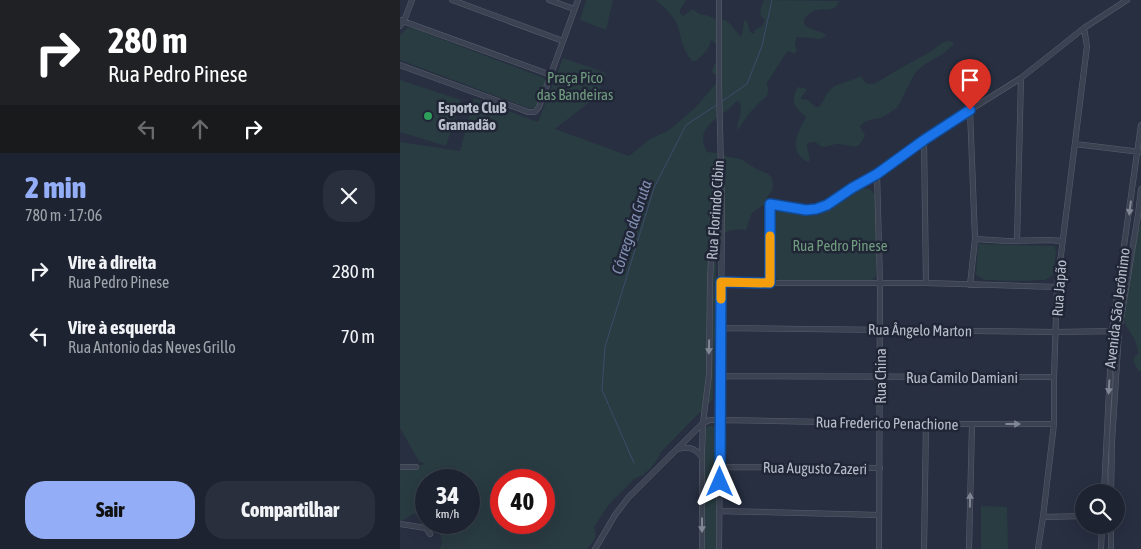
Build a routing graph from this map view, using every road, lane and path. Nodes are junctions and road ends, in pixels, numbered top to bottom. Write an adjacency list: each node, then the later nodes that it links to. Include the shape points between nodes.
1 (412, 0): 8 (street)
2 (452, 0): 10 (street)
3 (549, 0): 7 (street)
4 (578, 0): 7 (street)
5 (718, 0): 17 (street, Rua Florindo Cibin)
6 (1126, 0): 9 (street)
7 (574, 9): 10 (street)
8 (401, 23): 12 (street)
9 (1084, 28): 13 (street); 18 (street, Rua Japão, via 1087,46)
10 (563, 41): 12 (street)
11 (400, 65): 12 (street, via 528,112 539,107)
12 (551, 74)
13 (1021, 78): 14 (street); 25 (street)
14 (970, 110): 16 (street); 24 (street)
15 (1141, 125): 19 (street, Avenida São Jerônimo)
16 (924, 140): 20 (street); 29 (street)
17 (720, 141): 27 (street, Rua Florindo Cibin); 42 (street, Rua Florindo Cibin, one-way to 42, via 713,213 709,375)
18 (1075, 144): 19 (street); 26 (street, Rua Japão)
19 (1139, 151): 22 (street, Avenida São Jerônimo, one-way to 22)
20 (877, 174): 28 (street, via 816,209 770,204); 30 (street, Rua China)
21 (1141, 189): 23 (street, Avenida São Jerônimo)
22 (1127, 226): 23 (street); 35 (street, Avenida São Jerônimo)
23 (1136, 226): 36 (street, Avenida São Jerônimo)
24 (975, 240): 25 (street); 31 (street)
25 (1018, 240): 26 (street)
26 (1062, 241): 32 (street, Rua Japão)
27 (721, 282): 28 (street); 33 (street, Rua Florindo Cibin)
28 (770, 283): 30 (street)
29 (926, 283): 30 (street); 31 (street)
30 (880, 284): 34 (street, Rua China)
31 (970, 285): 32 (street)
32 (1057, 287): 37 (street, Rua Japão)
33 (721, 328): 34 (street, Rua Ângelo Marton); 38 (street, Rua Florindo Cibin)
34 (880, 330): 37 (street, Rua Ângelo Marton); 39 (street, Rua China)
35 (1112, 331): 36 (street, Rua Ângelo Marton); 37 (street, Rua Ângelo Marton); 53 (street, Avenida São Jerônimo, one-way to 53)
36 (1119, 331): 54 (street, Avenida São Jerônimo)
37 (1056, 332): 40 (street, Rua Japão)
38 (720, 376): 39 (street, Rua Camilo Damiani); 41 (street, Rua Florindo Cibin)
39 (880, 377): 40 (street, Rua Camilo Damiani); 43 (street, Rua China)
40 (1054, 377): 46 (street, Rua Japão)
41 (720, 420): 42 (street, Rua Frederico Penachione); 43 (street, Rua Frederico Penachione); 51 (street, Rua Florindo Cibin)
42 (703, 423): 47 (street); 48 (street, Rua Florindo Cibin)
43 (880, 423): 44 (street, Rua Frederico Penachione); 52 (street, Rua China)
44 (926, 424): 45 (street, Rua Frederico Penachione); 67 (street)
45 (972, 424): 46 (street, Rua Frederico Penachione, one-way to 46); 68 (street, one-way to 45)
46 (1054, 424): 58 (street, Rua Japão)
47 (678, 449): 48 (street, via 692,448); 63 (street, via 628,498)
48 (702, 457): 64 (street, Rua Florindo Cibin, one-way to 64)
49 (400, 467): 50 (street)
50 (416, 467)
51 (720, 467): 52 (street, Rua Augusto Zazeri); 55 (street, Rua Florindo Cibin)
52 (880, 468): 56 (street, Rua China)
53 (1104, 484)
54 (1111, 484)
55 (719, 511): 56 (street); 65 (street, Rua Florindo Cibin)
56 (879, 515): 66 (street, Rua China)
57 (1075, 516): 58 (street)
58 (1043, 517): 69 (street, Rua Japão)
59 (400, 524): 60 (street)
60 (415, 526)
61 (1102, 534): 70 (street)
62 (1111, 534): 71 (street)
63 (596, 549)
64 (702, 549)
65 (719, 549)
66 (879, 549)
67 (924, 549)
68 (969, 549)
69 (1038, 549)
70 (1101, 549)
71 (1111, 549)

